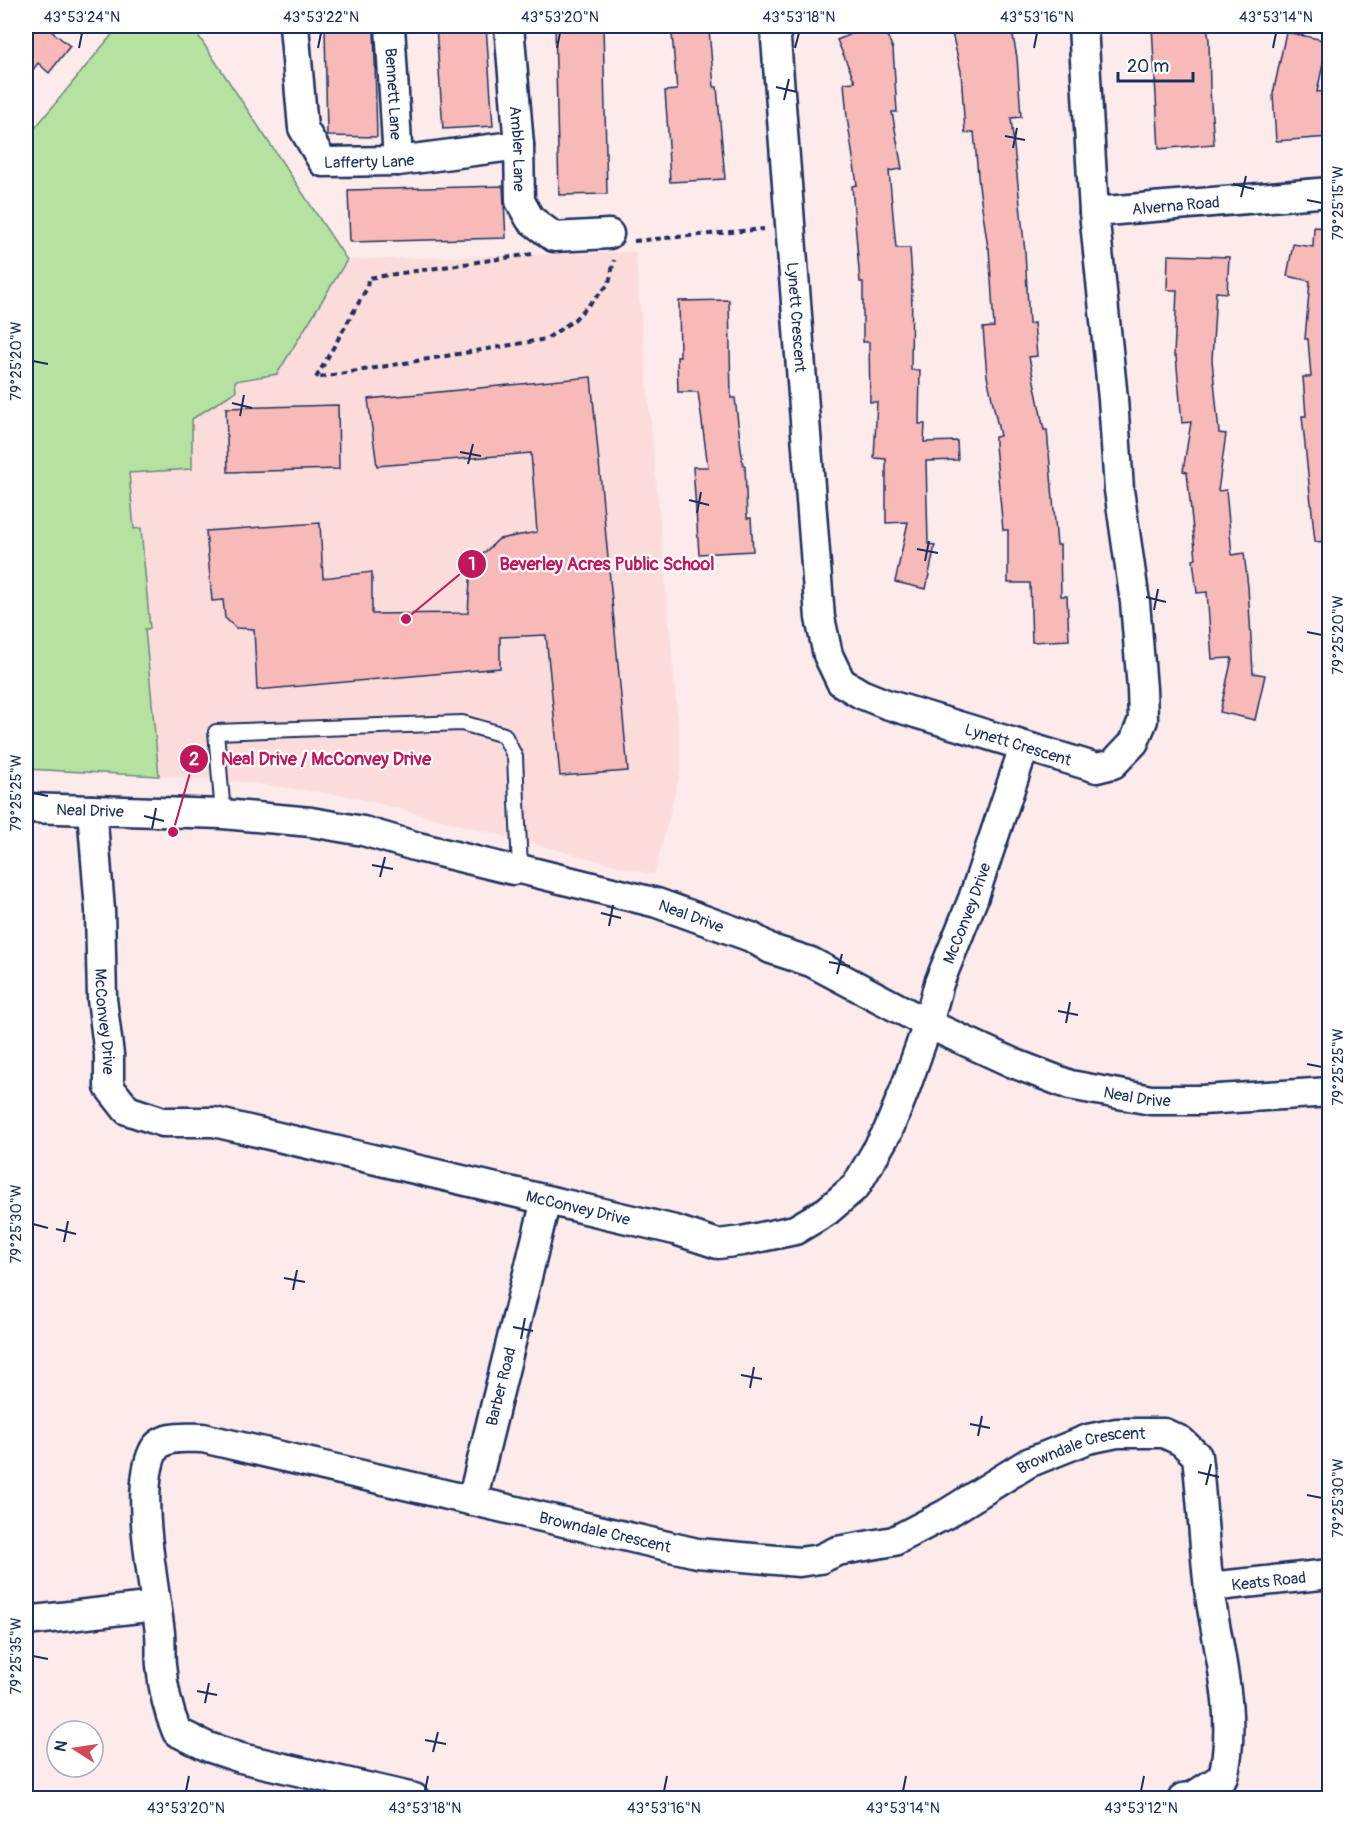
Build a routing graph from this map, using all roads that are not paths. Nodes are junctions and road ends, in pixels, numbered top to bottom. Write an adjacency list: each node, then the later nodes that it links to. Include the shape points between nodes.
1 (294, 26): 7 (street, Lafferty Lane, via 303,128 323,162)
2 (390, 26): 7 (street, Bennett Lane)
3 (508, 26): 6 (street, Ambler Lane)
4 (775, 26): 11 (street, Lynett Crescent, via 820,618 828,655 841,681 861,694)
5 (1083, 26): 9 (street, Lynett Crescent)
6 (519, 145): 7 (street, Lafferty Lane); 10 (street, Ambler Lane, via 520,201 530,219 554,237)
7 (398, 161)
8 (1329, 192): 9 (street, Alverna Road)
9 (1094, 212): 11 (street, Lynett Crescent, via 1119,490 1135,602 1143,720 1134,742 1113,764 1097,768)
10 (618, 243)
11 (1024, 747): 16 (street, McConvey Drive, via 973,899 939,983)
12 (26, 808): 13 (street, Neal Drive)
13 (92, 810): 14 (street, Neal Drive); 18 (street, McConvey Drive, via 109,1086 127,1110 163,1122 214,1122)
14 (223, 814): 15 (street, Neal Drive, via 363,831); 15 (lane, via 216,732 462,723 504,735 515,757)
15 (520, 869): 16 (street, Neal Drive, via 657,903 751,936 771,949 811,962)
16 (928, 1024): 17 (street, Neal Drive, via 1013,1063 1103,1092 1151,1100 1202,1100); 18 (street, McConvey Drive, via 888,1131 856,1186 795,1230 718,1244)
17 (1329, 1092)
18 (546, 1200): 19 (street, Barber Road)
19 (472, 1501): 21 (street, Browndale Crescent, via 697,1553 799,1562 894,1541 1028,1463 1088,1438 1117,1433 1164,1433 1181,1441 1197,1456); 22 (street, Browndale Crescent, via 202,1438 163,1441 153,1450 145,1503)
20 (1329, 1575): 21 (street, Keats Road)
21 (1209, 1587): 25 (street, Browndale Crescent, via 1225,1688 1228,1755 1223,1777 1192,1797)
22 (156, 1606): 23 (street); 24 (street, Browndale Crescent, via 169,1714 177,1732 241,1758)
23 (26, 1621)
24 (414, 1798)
25 (1183, 1798)

